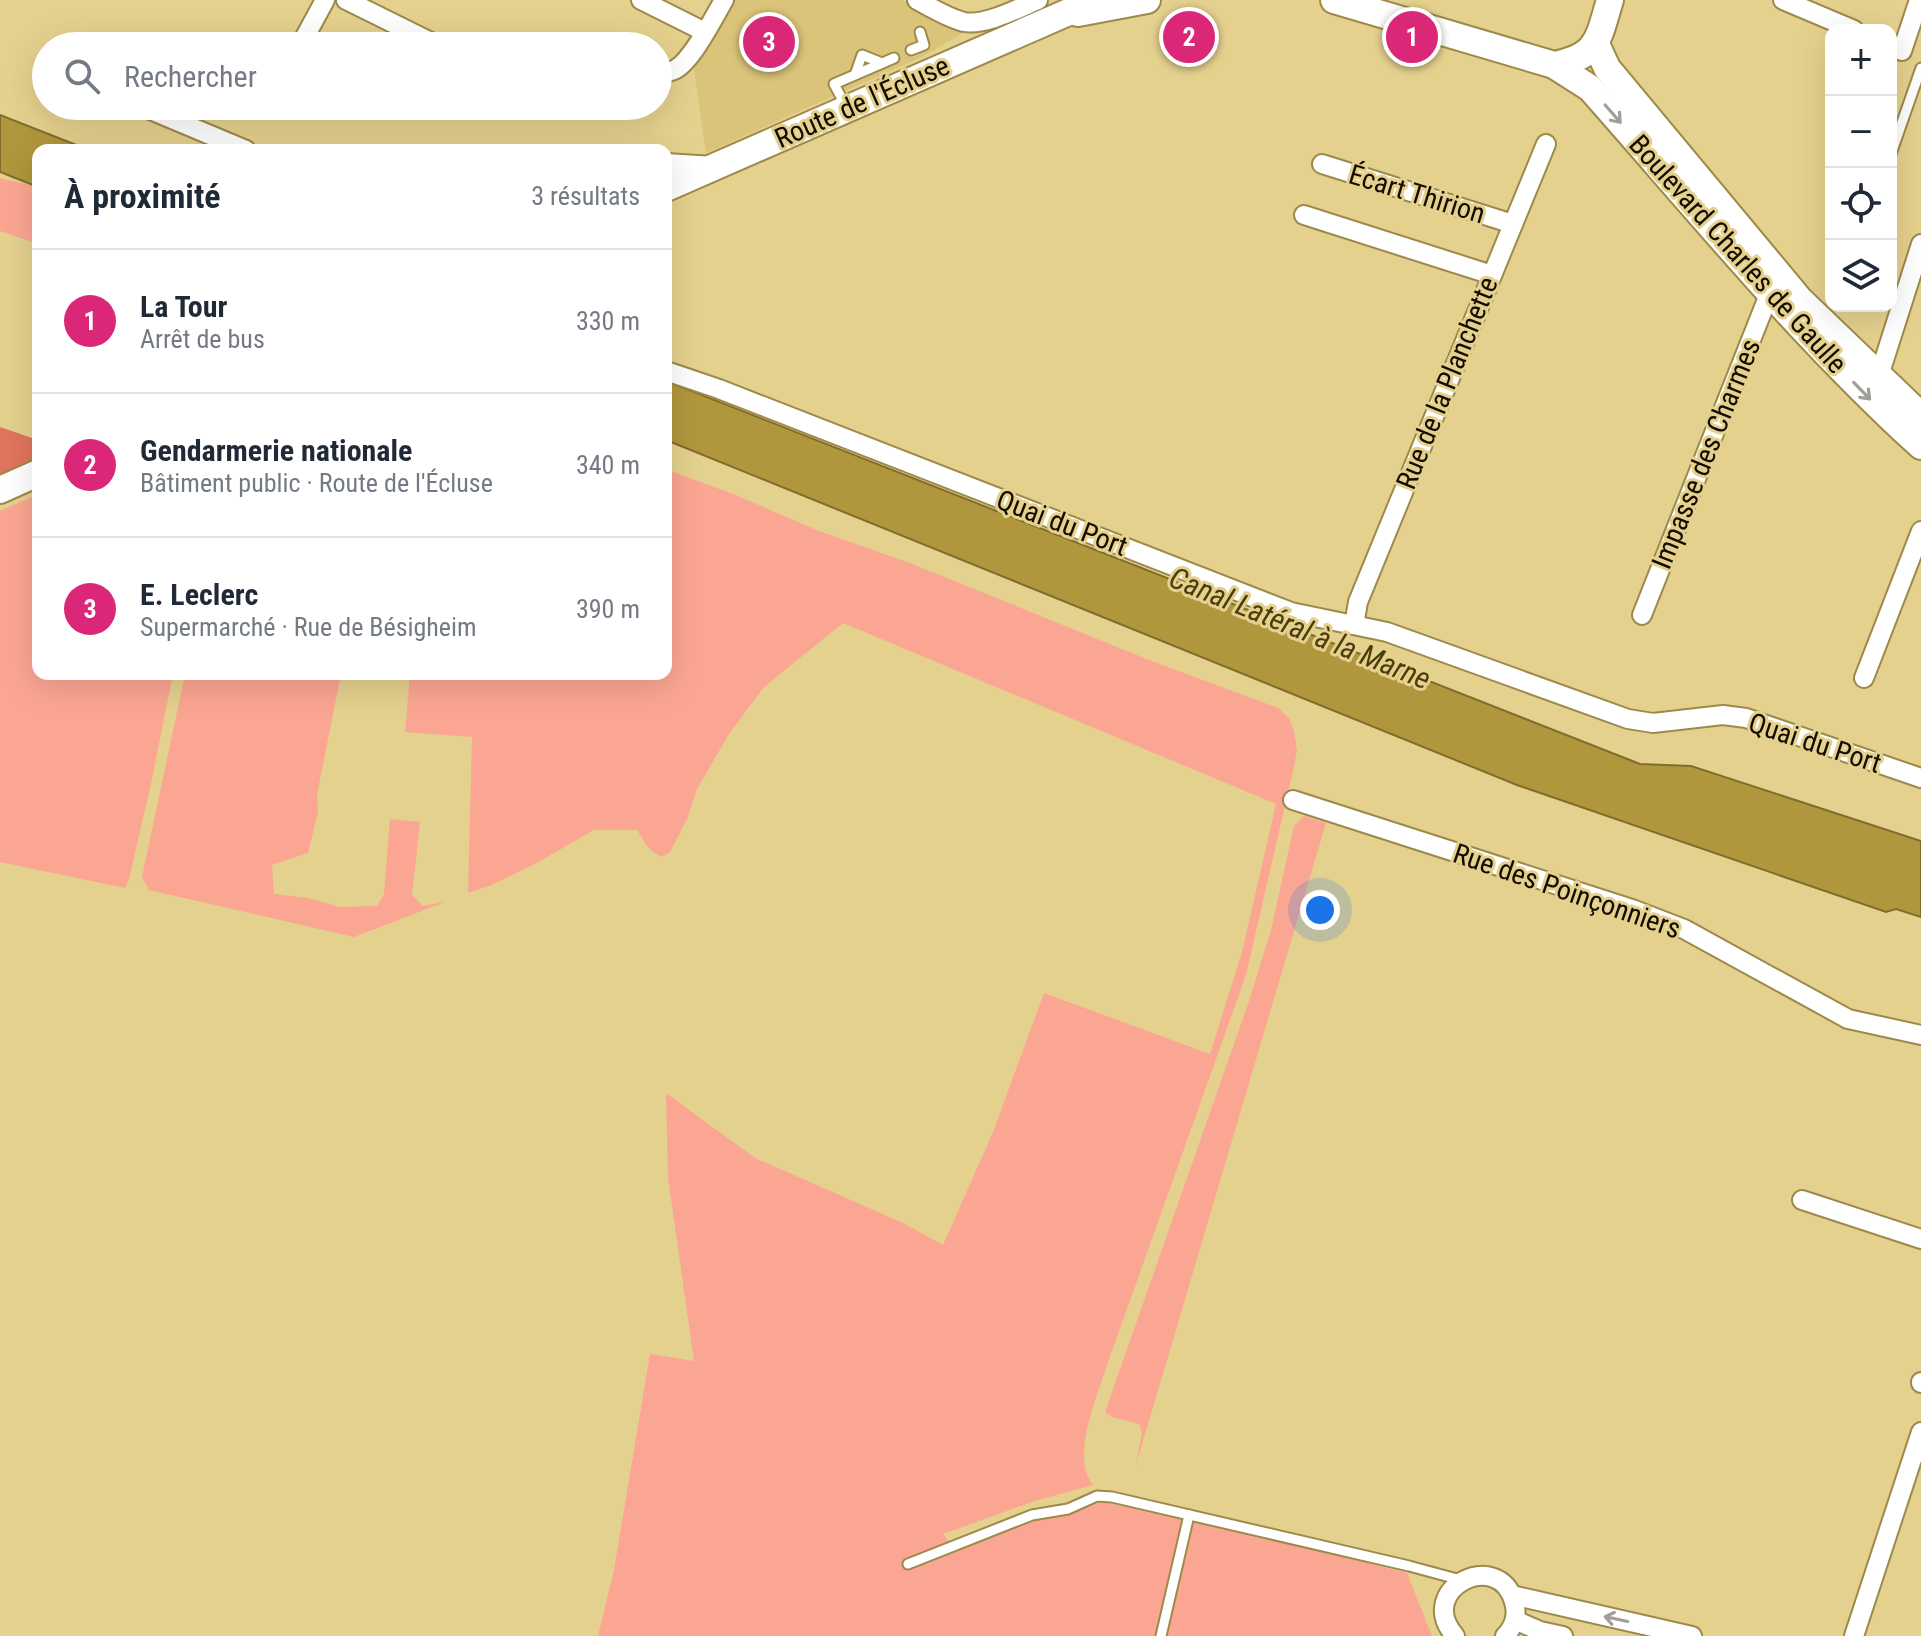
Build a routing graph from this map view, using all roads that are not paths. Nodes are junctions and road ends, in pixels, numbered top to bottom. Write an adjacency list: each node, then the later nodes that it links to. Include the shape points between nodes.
1 (325, 0): 14 (street)
2 (346, 0): 15 (street)
3 (641, 0): 16 (street)
4 (724, 0): 16 (street)
5 (917, 0): 12 (street, via 965,22)
6 (1096, 0): 12 (main road, Route de l'Écluse)
7 (1147, 0): 12 (main road, Route de l'Écluse)
8 (1334, 0): 24 (main road, Boulevard Charles de Gaulle)
9 (1610, 0): 18 (main road)
10 (1919, 0): 19 (street)
11 (1793, 2): 13 (street)
12 (1048, 8): 28 (main road, Route de l'Écluse)
13 (1841, 24)
14 (308, 32)
15 (411, 32)
16 (705, 32): 26 (street)
17 (920, 32): 20 (lane, via 924,45)
18 (1596, 44): 24 (main road, via 1570,62); 43 (main road, Boulevard Charles de Gaulle, via 1607,68 1800,300)
19 (1897, 49): 22 (street)
20 (911, 50)
21 (894, 58): 23 (lane)
22 (1921, 60)
23 (882, 63): 27 (lane); 27 (lane, via 862,55)
24 (1554, 65): 41 (main road, Boulevard Charles de Gaulle, one-way to 41, via 1590,88)
25 (1921, 68): 30 (lane)
26 (672, 70)
27 (855, 75): 28 (lane, via 834,84)
28 (847, 109): 35 (main road, Route de l'Écluse)
29 (174, 120): 31 (street)
30 (1897, 137)
31 (232, 144)
32 (1546, 144): 38 (street, Rue de la Planchette)
33 (672, 163): 35 (street)
34 (1322, 164): 38 (street, Écart Thirion)
35 (716, 166): 36 (main road, Route de l'Écluse)
36 (672, 185)
37 (1304, 215): 40 (street)
38 (1513, 224): 40 (street, Rue de la Planchette)
39 (1921, 244): 43 (street)
40 (1492, 275): 50 (street, Rue de la Planchette, via 1358,602)
41 (1770, 292): 45 (main road, Boulevard Charles de Gaulle, one-way to 45, via 1875,405); 49 (street, Impasse des Charmes)
42 (672, 373): 50 (street, Quai du Port, via 1291,612)
43 (1879, 376): 44 (main road, Boulevard Charles de Gaulle)
44 (1921, 416)
45 (1921, 446)
46 (32, 476): 47 (main road)
47 (0, 490)
48 (1921, 531): 51 (street)
49 (1642, 615)
50 (1354, 625): 52 (street, Quai du Port, via 1387,632 1628,719 1653,723 1723,715 1746,718)
51 (1864, 678)
52 (1921, 778)
53 (1293, 800): 54 (street, Rue des Poinçonniers, via 1632,909 1684,929 1848,1019)
54 (1921, 1035)
55 (1802, 1200): 56 (street)
56 (1921, 1239)
57 (1921, 1432): 67 (street)
58 (1189, 1515): 59 (lane, via 1097,1496 1068,1509 1032,1515); 60 (lane); 63 (lane)
59 (908, 1564)
60 (1461, 1580): 61 (street, via 1490,1576); 64 (street, via 1445,1602)
61 (1512, 1595): 62 (street, via 1516,1607); 66 (street, one-way to 61)
62 (1510, 1628): 65 (street)
63 (1161, 1636)
64 (1455, 1636)
65 (1563, 1636)
66 (1692, 1636)
67 (1854, 1636)

